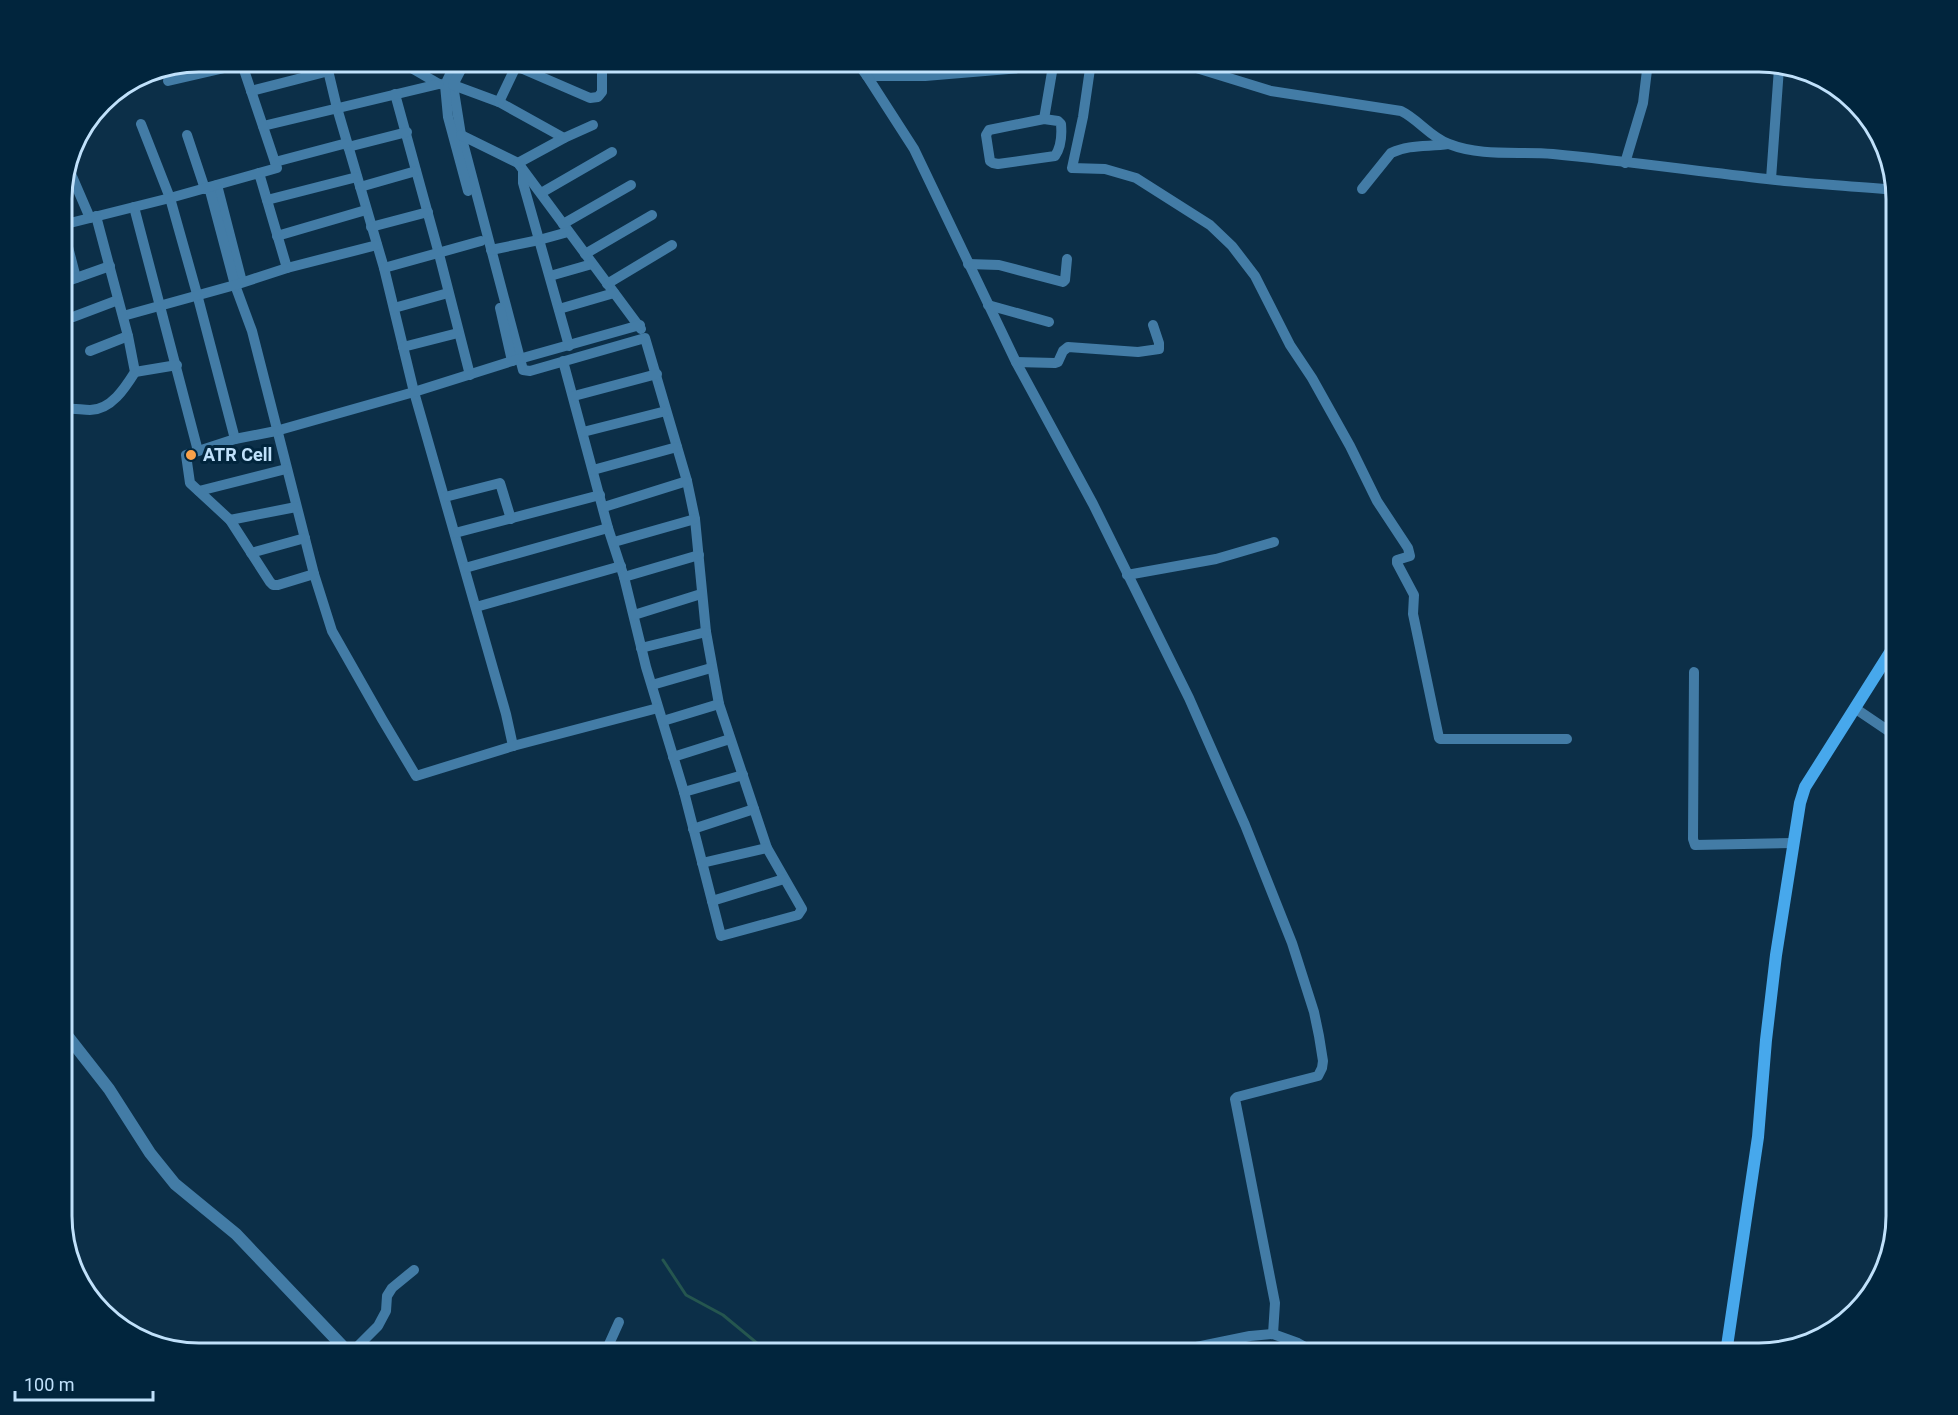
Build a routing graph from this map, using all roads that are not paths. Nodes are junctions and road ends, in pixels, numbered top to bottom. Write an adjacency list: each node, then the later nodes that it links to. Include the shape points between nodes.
1 (204, 72): 19 (street)
2 (244, 72): 21 (street)
3 (309, 72): 21 (street)
4 (328, 72): 24 (street)
5 (421, 72): 20 (street)
6 (452, 72): 20 (street)
7 (457, 72): 20 (street)
8 (514, 72): 23 (street)
9 (535, 72): 10 (street, via 590,98 602,92)
10 (602, 72)
11 (864, 72): 18 (street)
12 (976, 72): 18 (street)
13 (1052, 72): 25 (street)
14 (1089, 72): 150 (street, via 1072,168 1105,169 1136,178 1210,225 1232,246 1255,276 1377,501 1408,548 1410,556 1399,558 1397,563 1414,595 1413,614 1439,738)
15 (1209, 72): 33 (street, via 1271,91 1401,111)
16 (1647, 72): 37 (street, via 1643,103)
17 (1779, 73): 42 (street)
18 (867, 76): 69 (street, via 914,149)
19 (168, 81)
20 (446, 85): 22 (street); 23 (street); 31 (street); 61 (street, via 448,117)
21 (251, 91): 28 (street)
22 (395, 94): 24 (street); 29 (street)
23 (500, 102): 32 (street)
24 (337, 108): 28 (street); 34 (street)
25 (1044, 119): 25 (street, via 989,130 990,161 998,164 1055,156 1061,124)
26 (141, 124): 49 (street)
27 (593, 125): 32 (street)
28 (263, 126): 36 (street)
29 (407, 132): 34 (street); 39 (street)
30 (187, 135): 45 (street)
31 (461, 135): 38 (street); 64 (street)
32 (564, 138): 38 (street)
33 (1448, 144): 37 (street, via 1473,151 1551,154); 46 (street, via 1416,146 1391,153)
34 (347, 145): 36 (street); 43 (street)
35 (612, 152): 48 (street)
36 (275, 162): 40 (street, via 277,168)
37 (1625, 163): 42 (street)
38 (521, 168): 48 (street); 60 (street)
39 (416, 171): 43 (street); 53 (street)
40 (259, 173): 45 (street); 50 (street)
41 (74, 179): 55 (street)
42 (1771, 179): 47 (street)
43 (358, 182): 50 (street); 52 (street)
44 (631, 185): 58 (street)
45 (210, 187): 49 (street); 77 (street)
46 (1362, 189)
47 (1885, 189)
48 (541, 193): 58 (street)
49 (170, 198): 51 (street); 80 (street)
50 (267, 200): 59 (street)
51 (134, 207): 55 (street); 82 (street)
52 (366, 210): 57 (street); 59 (street)
53 (428, 212): 57 (street); 65 (street)
54 (652, 215): 66 (street)
55 (93, 217): 56 (street); 71 (street)
56 (72, 222)
57 (371, 227): 62 (street)
58 (566, 228): 60 (street); 66 (street)
59 (278, 236): 72 (street)
60 (539, 240): 64 (street); 74 (street)
61 (482, 241): 65 (street); 97 (street)
62 (377, 245): 72 (street); 73 (street)
63 (672, 245): 78 (street)
64 (491, 250): 97 (street)
65 (439, 254): 73 (street); 79 (street)
66 (585, 254): 68 (street)
67 (1067, 259): 69 (street, via 1063,282 999,266)
68 (592, 264): 74 (street); 78 (street)
69 (968, 264): 83 (street)
70 (72, 266): 75 (street)
71 (110, 266): 75 (street); 81 (street)
72 (287, 268): 77 (street)
73 (384, 268): 84 (street)
74 (550, 276): 85 (street)
75 (76, 278): 76 (street)
76 (72, 279)
77 (239, 284): 80 (street); 108 (street)
78 (611, 289): 85 (street); 89 (street)
79 (448, 293): 84 (street); 91 (street)
80 (197, 294): 82 (street); 110 (street)
81 (118, 300): 86 (street); 87 (street)
82 (160, 304): 86 (street); 100 (street)
83 (988, 305): 88 (street); 99 (street)
84 (394, 308): 95 (street)
85 (560, 309): 94 (street)
86 (123, 316): 92 (street)
87 (73, 317)
88 (1049, 322)
89 (640, 325): 93 (street); 94 (street)
90 (1153, 325): 99 (street, via 1159,349 1138,352 1068,347 1055,363)
91 (458, 333): 95 (street); 103 (street)
92 (129, 336): 96 (street); 101 (street)
93 (645, 338): 98 (street); 102 (street)
94 (569, 346): 97 (street)
95 (403, 347): 104 (street)
96 (90, 351)
97 (516, 360): 98 (street, via 526,371); 103 (street)
98 (563, 361): 105 (street)
99 (1016, 362): 134 (street)
100 (177, 365): 101 (street); 112 (street)
101 (135, 372): 106 (street, via 107,405)
102 (657, 374): 105 (street); 107 (street)
103 (470, 375): 104 (street)
104 (414, 392): 108 (street); 118 (street)
105 (573, 396): 109 (street)
106 (72, 410)
107 (666, 411): 109 (street); 111 (street)
108 (276, 430): 110 (street); 113 (street)
109 (583, 432): 114 (street)
110 (235, 439): 112 (street)
111 (677, 447): 114 (street); 115 (street)
112 (198, 451): 116 (street, via 185,458 190,483)
113 (286, 470): 116 (street); 119 (street)
114 (593, 470): 117 (street)
115 (687, 481): 120 (street); 122 (street)
116 (199, 491): 123 (street)
117 (600, 495): 120 (street); 121 (street)
118 (445, 497): 121 (street, via 500,483); 125 (street)
119 (296, 507): 123 (street); 126 (street)
120 (604, 507): 124 (street)
121 (511, 519): 125 (street)
122 (695, 519): 127 (street); 130 (street)
123 (230, 520): 129 (street)
124 (608, 528): 127 (street); 131 (street)
125 (455, 532): 131 (street)
126 (305, 538): 129 (street); 133 (street)
127 (614, 542): 132 (street)
128 (1274, 542): 134 (street, via 1216,559)
129 (251, 553): 133 (street, via 273,585)
130 (699, 555): 132 (street); 135 (street)
131 (465, 568): 136 (street)
132 (622, 571): 136 (street); 137 (street)
133 (314, 574): 151 (street, via 332,631 416,776)
134 (1127, 575): 165 (street, via 1189,698 1245,825 1292,943 1319,1036 1323,1061 1318,1076 1235,1100 1275,1303)
135 (701, 594): 137 (street); 138 (street)
136 (476, 607): 151 (street)
137 (634, 615): 139 (street)
138 (706, 632): 139 (street); 141 (street)
139 (641, 648): 143 (street)
140 (1886, 660): 146 (main road)
141 (711, 668): 143 (street); 144 (street)
142 (1694, 672): 157 (street, via 1695,845)
143 (652, 685): 145 (street)
144 (719, 704): 147 (street); 149 (street)
145 (658, 708): 147 (street); 151 (street)
146 (1856, 709): 148 (street); 157 (main road, via 1805,787)
147 (663, 721): 152 (street)
148 (1886, 729)
149 (730, 739): 152 (street); 153 (street)
150 (1567, 739)
151 (513, 746)
152 (673, 757): 154 (street)
153 (743, 775): 154 (street); 155 (street)
154 (684, 792): 156 (street)
155 (754, 809): 156 (street); 158 (street)
156 (693, 830): 159 (street)
157 (1794, 843): 171 (main road, via 1775,966 1758,1137)
158 (768, 848): 159 (street); 160 (street)
159 (702, 863): 161 (street)
160 (783, 879): 161 (street); 161 (street, via 801,909 798,915 721,936)
161 (712, 901)
162 (72, 1042): 166 (street, via 175,1184 236,1234)
163 (414, 1270): 167 (street, via 392,1288 378,1326)
164 (619, 1322): 168 (street)
165 (1273, 1335): 169 (street); 170 (street)
166 (340, 1343)
167 (360, 1343)
168 (610, 1343)
169 (1216, 1343)
170 (1298, 1343)
171 (1727, 1343)

